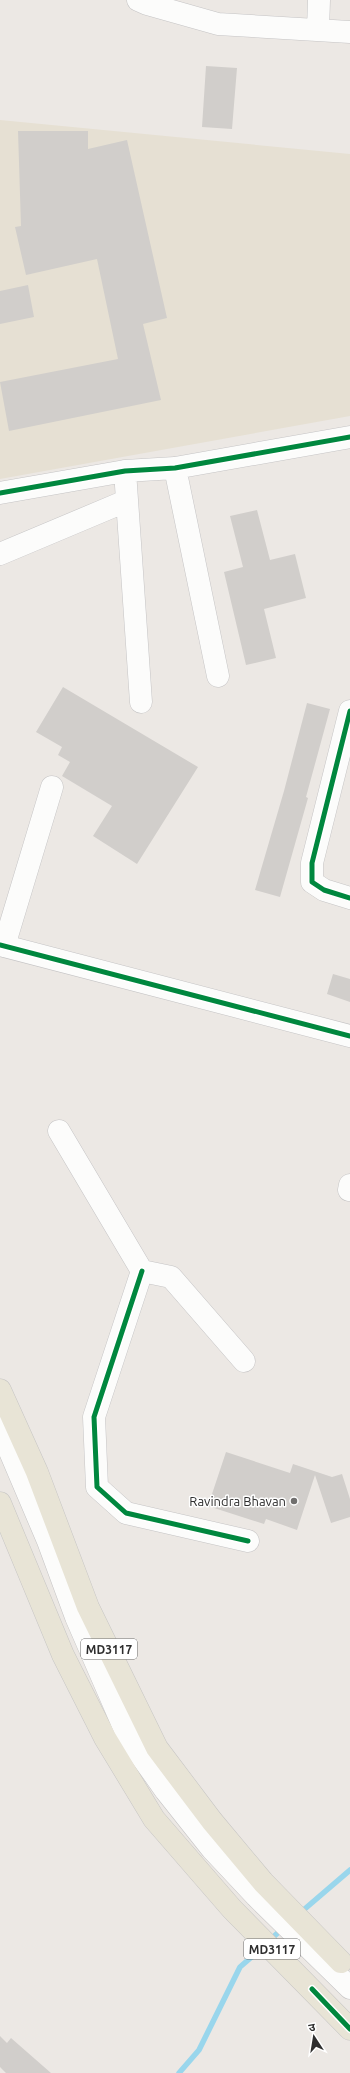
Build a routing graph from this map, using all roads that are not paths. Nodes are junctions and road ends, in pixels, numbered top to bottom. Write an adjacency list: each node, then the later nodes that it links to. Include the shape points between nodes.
1 (138, 0): 3 (street, via 218,24)
2 (319, 0): 3 (street)
3 (318, 30): 4 (street)
4 (350, 32)
5 (350, 437): 6 (street)
6 (175, 468): 7 (street); 11 (street)
7 (125, 471): 8 (street); 9 (street)
8 (0, 493)
9 (126, 501): 10 (street); 12 (street)
10 (0, 554)
11 (218, 676)
12 (141, 702)
13 (350, 711): 14 (street)
14 (345, 754): 16 (street, via 312,864 312,882 324,890)
15 (52, 787): 17 (street)
16 (350, 898)
17 (2, 946): 18 (street)
18 (350, 1036)
19 (59, 1131): 20 (street)
20 (142, 1271): 21 (street, via 171,1277); 25 (street, via 94,1417 97,1487 126,1513)
21 (244, 1361)
22 (0, 1390): 26 (main road, MD3117, via 37,1472 88,1607 156,1748)
23 (0, 1428): 26 (street, via 48,1541 76,1616 129,1738 166,1792 212,1849)
24 (0, 1503): 29 (main road, MD3117, via 63,1655 105,1738 154,1819 232,1909)
25 (248, 1541)
26 (260, 1889): 27 (main road, MD3117)
27 (333, 1964): 28 (street)
28 (350, 1988)
29 (350, 2029)

